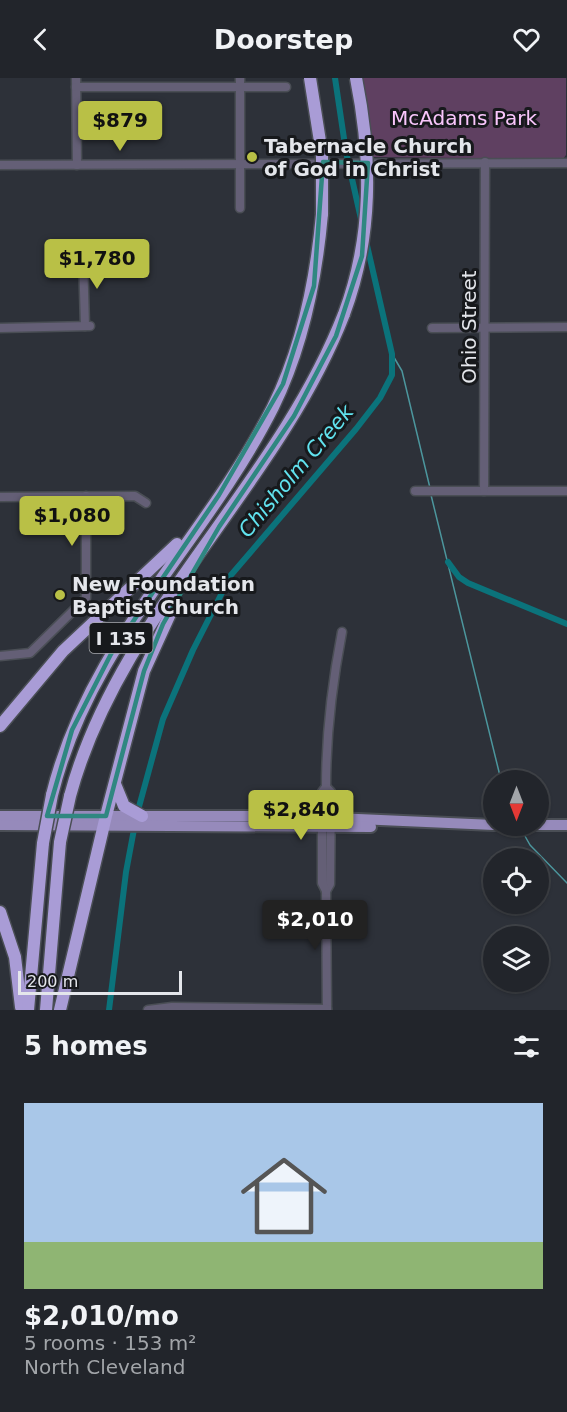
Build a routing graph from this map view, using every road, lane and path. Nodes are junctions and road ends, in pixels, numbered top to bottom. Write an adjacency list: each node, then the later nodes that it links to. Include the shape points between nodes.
1 (310, 78): 20 (highway, I 135, bridge, via 322,154 322,214 314,286 273,407)
2 (356, 78): 24 (highway, I 135, bridge, via 369,178 362,256 325,361)
3 (240, 82): 4 (street); 5 (street); 8 (street)
4 (76, 83): 10 (street)
5 (286, 87)
6 (485, 162): 7 (street); 8 (street); 14 (street, Ohio Street)
7 (567, 163)
8 (240, 164): 10 (street); 11 (street)
9 (0, 165): 10 (street)
10 (77, 165)
11 (240, 208)
12 (83, 255): 13 (street, via 88,326)
13 (0, 327)
14 (485, 327): 15 (street); 16 (street); 18 (street, Ohio Street)
15 (567, 327)
16 (432, 328)
17 (415, 491): 18 (street)
18 (484, 491): 19 (street)
19 (567, 491)
20 (219, 495): 27 (highway, via 169,554 63,651); 40 (highway, I 135, bridge, via 136,615 96,680 72,730 52,795 43,843)
21 (86, 496): 22 (street); 23 (street, via 135,496); 26 (street, via 86,598 30,652)
22 (0, 497)
23 (146, 503)
24 (219, 527): 28 (highway, via 164,624 144,671); 41 (highway, I 135, bridge, via 123,668 87,741 60,842)
25 (342, 633): 33 (street, via 329,708 326,787 331,792)
26 (0, 656)
27 (0, 726)
28 (114, 783): 30 (highway); 32 (highway)
29 (0, 816): 32 (main road)
30 (123, 816): 31 (highway); 31 (main road); 32 (main road)
31 (147, 819): 33 (main road)
32 (105, 821): 34 (main road); 42 (highway)
33 (326, 822): 35 (main road); 44 (street, via 322,883 326,891)
34 (0, 825)
35 (483, 825)
36 (549, 825): 37 (main road)
37 (567, 825)
38 (0, 912): 39 (highway, via 15,957)
39 (21, 1010)
40 (28, 1010)
41 (46, 1010)
42 (60, 1010)
43 (148, 1010): 44 (street)
44 (327, 1010)

